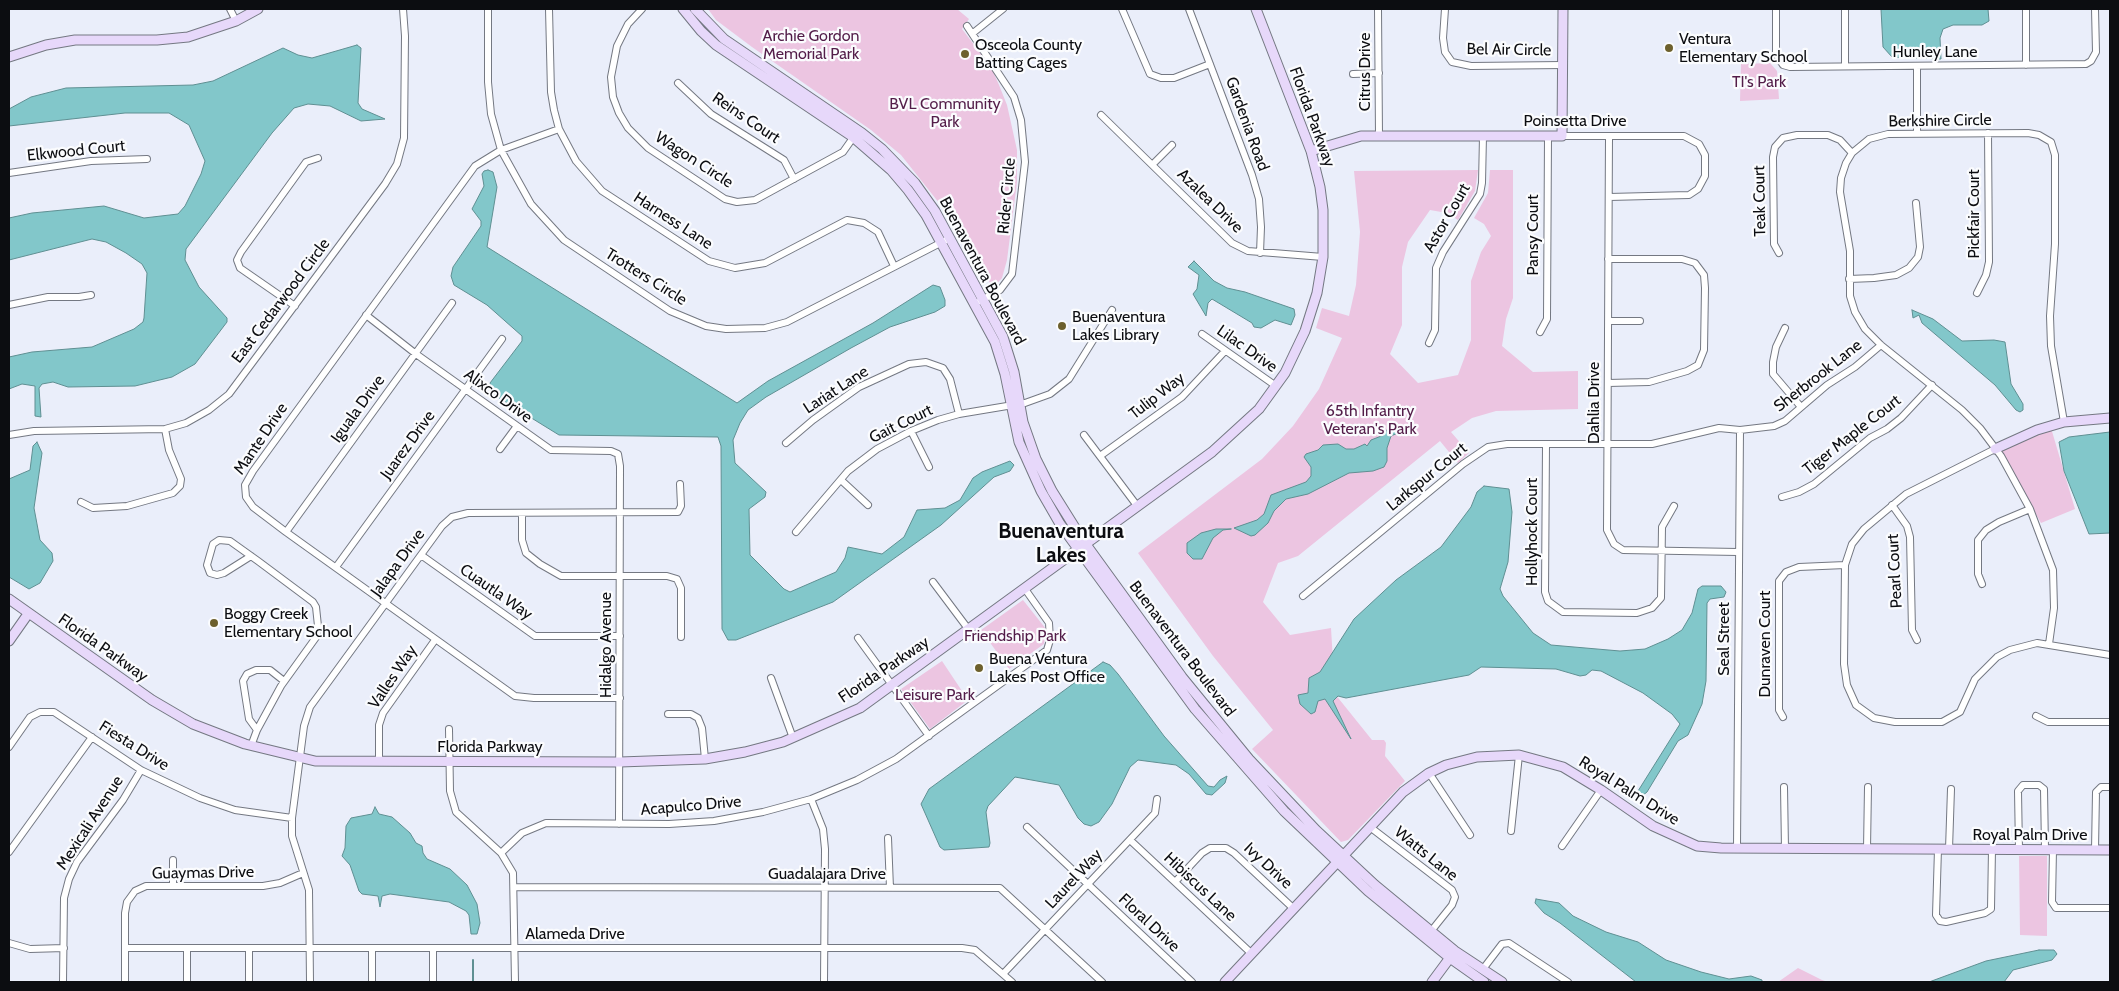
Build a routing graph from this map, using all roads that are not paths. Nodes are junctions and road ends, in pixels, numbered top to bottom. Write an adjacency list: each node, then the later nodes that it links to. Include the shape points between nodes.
1 (230, 9): 20 (street)
2 (258, 9): 20 (street)
3 (403, 9): 65 (street, East Cedarwood Circle, via 404,130 397,164)
4 (488, 9): 43 (street, Trotters Circle, via 488,82 491,114)
5 (550, 9): 33 (street, Harness Lane, via 551,92)
6 (642, 9): 50 (street, Wagon Circle, via 628,24 617,46 611,77 613,96 628,128 648,148 725,199 737,202 755,200)
7 (683, 9): 36 (street, Buenaventura Boulevard, via 716,46)
8 (695, 9): 36 (street, Buenaventura Boulevard, via 724,40)
9 (1003, 9): 22 (street)
10 (1122, 9): 24 (street, via 1150,74 1174,78)
11 (1189, 9): 24 (street, Gardenia Road)
12 (1256, 9): 44 (street, Florida Parkway)
13 (1378, 9): 29 (street, Citrus Drive)
14 (1445, 9): 25 (street, Bel Air Circle, via 1443,38 1445,52 1452,62 1470,66)
15 (1562, 9): 25 (street)
16 (1776, 9): 27 (street, Hunley Lane, via 1776,54 1783,65)
17 (1845, 9): 27 (street)
18 (2026, 9): 26 (street)
19 (2095, 9): 26 (street, Hunley Lane, via 2096,52 2091,61 2080,65)
20 (236, 21): 23 (street, via 176,39 63,42)
21 (967, 26): 22 (street, Rider Circle)
22 (974, 33): 62 (street, Rider Circle, via 1014,97 1021,120 1025,162 1012,274 1000,290)
23 (9, 57)
24 (1210, 64): 54 (street, Gardenia Road, via 1254,183 1262,228)
25 (1562, 65): 40 (street)
26 (2026, 65): 28 (street, Hunley Lane)
27 (1845, 66): 28 (street, Hunley Lane)
28 (1917, 66): 34 (street)
29 (1378, 73): 30 (street); 37 (street, Citrus Drive)
30 (1353, 74)
31 (678, 83): 50 (street, Reins Court, via 712,114 784,160)
32 (1102, 115): 48 (street, Azalea Drive)
33 (559, 129): 43 (street, Mante Drive); 58 (street, Harness Lane, via 576,162 602,191 709,262 735,268 765,264 847,220 864,223 878,232)
34 (1917, 133): 35 (street, Berkshire Circle); 45 (street, Berkshire Circle, via 1888,134 1869,139)
35 (1988, 133): 60 (street, Pickfair Court, via 1989,262); 87 (street, Berkshire Circle, via 2039,135 2051,142 2055,155 2055,244 2050,316 2054,371)
36 (856, 134): 50 (street, Wagon Circle, via 843,152); 53 (street, Buenaventura Boulevard, via 882,148 915,183 935,211)
37 (1379, 136): 38 (street, Poinsetta Drive); 44 (street, Poinsetta Drive, via 1347,138)
38 (1483, 136): 39 (street, Poinsetta Drive); 74 (street, Astor Court, via 1480,194 1436,268 1434,330)
39 (1548, 136): 40 (street, Poinsetta Drive); 71 (street, Pansy Court, via 1547,319)
40 (1562, 136): 41 (street, Poinsetta Drive)
41 (1609, 136): 51 (street, Dahlia Drive); 51 (street, Poinsetta Drive, via 1684,136 1699,144 1705,156 1702,183 1689,196)
42 (1172, 145): 48 (street)
43 (501, 150): 58 (street, Trotters Circle, via 531,204 564,240 670,311 706,326 746,330 787,322); 67 (street, Mante Drive, via 475,166)
44 (1311, 151): 56 (street, Florida Parkway, via 1323,210)
45 (1852, 153): 55 (street, Teak Court, via 1840,140 1828,135 1783,138 1775,147 1774,244); 59 (street, via 1846,163 1840,192 1850,251)
46 (318, 158): 65 (street, via 306,162 237,260 240,268)
47 (147, 159): 49 (street, Elkwood Court, via 91,161)
48 (1153, 164): 54 (street, Azalea Drive, via 1232,243 1248,251)
49 (9, 174)
50 (794, 179)
51 (1609, 197): 57 (street, Dahlia Drive)
52 (1916, 203): 59 (street, via 1920,247 1918,257 1909,268 1896,275)
53 (946, 240): 58 (street, Trotters Circle); 62 (street, Buenaventura Boulevard)
54 (1260, 252): 56 (street, Azalea Drive)
55 (1778, 253)
56 (1322, 257): 80 (street, Florida Parkway, via 1312,313 1294,356)
57 (1608, 259): 68 (street, Dahlia Drive); 78 (street, via 1682,259 1695,263 1704,275 1705,288 1704,350 1698,365 1687,372 1649,382)
58 (894, 266)
59 (1849, 279): 75 (street, via 1855,312)
60 (1978, 293)
61 (91, 294): 64 (street, via 79,298 48,297)
62 (979, 302): 82 (street, Buenaventura Boulevard, via 1010,355); 83 (street, Buenaventura Boulevard, via 1001,358)
63 (452, 303): 77 (street, Iguala Drive)
64 (9, 305)
65 (295, 306): 89 (street, East Cedarwood Circle, via 229,394 209,410)
66 (1112, 310): 82 (street, Gait Court, via 1069,380 1050,394)
67 (366, 315): 77 (street, Alixco Drive); 113 (street, Mante Drive, via 245,485 246,497 253,507)
68 (1608, 321): 69 (street); 78 (street, Dahlia Drive)
69 (1640, 321)
70 (1785, 328): 84 (street, via 1776,347 1773,374)
71 (1540, 332)
72 (1202, 334): 76 (street, Lilac Drive)
73 (502, 339): 81 (street, Juarez Drive)
74 (1429, 343)
75 (1880, 345): 79 (street); 84 (street, Sherbrook Lane)
76 (1225, 351): 80 (street, Lilac Drive); 99 (street, Tulip Way, via 1182,397)
77 (416, 354): 81 (street, Alixco Drive); 113 (street, Iguala Drive)
78 (1608, 383): 96 (street, Dahlia Drive)
79 (1932, 385): 98 (street, via 1974,422); 104 (street, Tiger Maple Court, via 1901,418 1870,438 1814,484)
80 (1276, 386): 109 (street, Florida Parkway, via 1241,428)
81 (466, 389): 88 (street, Alixco Drive); 121 (street, Juarez Drive)
82 (1020, 404): 83 (street, Gait Court); 115 (street, Buenaventura Boulevard, via 1036,459)
83 (1010, 406): 85 (street, Gait Court); 115 (street, Buenaventura Boulevard, via 1026,461 1060,524)
84 (1801, 408): 90 (street, Sherbrook Lane, via 1774,426)
85 (959, 414): 91 (street, Gait Court); 94 (street, Lariat Lane, via 950,379 943,368 926,362 909,364 859,387)
86 (2110, 418): 87 (street)
87 (2064, 422): 98 (street)
88 (517, 426): 97 (street); 100 (street, Alixco Drive, via 551,450 611,451 618,454)
89 (165, 429): 92 (street, East Cedarwood Circle, via 34,431); 105 (street, via 169,450 181,479 180,486 173,493 127,506 93,508)
90 (1740, 430): 96 (street, Larkspur Court, via 1705,430 1652,444); 117 (street, Seal Street)
91 (911, 431): 101 (street); 102 (street, Gait Court, via 877,449)
92 (9, 435)
93 (1084, 435): 99 (street)
94 (786, 443)
95 (1546, 444): 96 (street, Larkspur Court); 116 (street, Hollyhock Court, via 1544,584 1548,601 1563,612 1637,613 1652,608 1661,598); 126 (street, Larkspur Court, via 1488,447)
96 (1608, 444): 116 (street, Dahlia Drive, via 1610,537 1623,550)
97 (500, 449)
98 (1995, 449): 106 (street, via 1926,483); 110 (street, via 2002,456)
99 (1100, 456): 109 (street)
100 (620, 466): 111 (street, Hidalgo Avenue)
101 (929, 467)
102 (840, 480): 107 (street); 114 (street, Gait Court)
103 (680, 484): 111 (street, Jalapa Drive, via 681,506 678,512)
104 (1782, 497)
105 (81, 502)
106 (1892, 504): 120 (street, via 1852,544); 135 (street, Pearl Court, via 1907,526 1910,537 1912,630)
107 (868, 505)
108 (1674, 506): 116 (street, Hollyhock Court, via 1662,527)
109 (1138, 507): 115 (street, Florida Parkway)
110 (2030, 509): 124 (street, via 1999,522 1978,540 1978,574); 137 (street, via 2053,570 2054,608)
111 (620, 513): 112 (street, Jalapa Drive); 122 (street, Hidalgo Avenue)
112 (522, 514): 118 (street, Jalapa Drive, via 468,513 452,517); 122 (street, via 522,540 526,553 540,564 561,576)
113 (286, 532): 121 (street, Mante Drive)
114 (796, 532)
115 (1082, 547): 125 (street, Florida Parkway); 190 (street, Buenaventura Boulevard, via 1195,709 1272,797)
116 (1662, 551): 117 (street, Dahlia Drive)
117 (1738, 552): 178 (street, Seal Street)
118 (421, 555): 128 (street, Jalapa Drive); 131 (street, Cuautla Way, via 535,636)
119 (251, 556): 119 (street, via 230,541 219,540 209,551 207,565 210,573 217,575); 140 (street, via 316,606 317,636)
120 (1845, 565): 137 (street, via 1846,684 1856,706 1874,718 1895,722 1947,720 1960,712 1976,679 1998,657 2024,646); 145 (street, Dunraven Court, via 1798,567 1786,572 1779,581 1779,710)
121 (336, 567): 128 (street, Mante Drive)
122 (620, 575): 131 (street, Hidalgo Avenue); 132 (street, via 677,579 681,588)
123 (933, 582): 130 (street)
124 (1982, 584)
125 (1025, 590): 130 (street, Florida Parkway); 149 (street, Acapulco Drive, via 1049,623 1047,650)
126 (1303, 596)
127 (9, 599): 129 (street, Florida Parkway)
128 (386, 604): 134 (street, Mante Drive); 155 (street, Jalapa Drive, via 310,707)
129 (28, 614): 136 (street); 153 (street, Florida Parkway, via 152,700 193,724)
130 (968, 630): 141 (street, Florida Parkway)
131 (620, 636): 142 (street, Hidalgo Avenue)
132 (681, 637)
133 (858, 638): 141 (street)
134 (435, 640): 142 (street, Mante Drive, via 515,696); 157 (street, Valles Way, via 383,713 379,725)
135 (1917, 640)
136 (9, 641)
137 (2049, 644): 138 (street)
138 (2110, 655)
139 (771, 678): 151 (street)
140 (284, 681): 148 (street); 148 (street, via 270,670 256,670 247,674 243,681 249,720)
141 (892, 686): 149 (street); 151 (street, Florida Parkway, via 860,708)
142 (620, 698): 159 (street, Hidalgo Avenue)
143 (668, 714): 156 (street, via 690,714 698,718)
144 (2036, 716): 146 (street, via 2048,722)
145 (1783, 717)
146 (2110, 722)
147 (450, 729): 158 (street)
148 (257, 730): 153 (street)
149 (929, 736): 167 (street, Acapulco Drive, via 857,780)
150 (92, 737): 152 (street, Fiesta Drive, via 60,714 44,711 30,718); 160 (street, Fiesta Drive); 188 (street)
151 (793, 738): 156 (street, Florida Parkway)
152 (9, 746)
153 (251, 746): 155 (street, Florida Parkway)
154 (1519, 755): 161 (street, Royal Palm Drive, via 1477,756); 166 (street, Royal Palm Drive, via 1564,767); 173 (street)
155 (299, 758): 157 (street, Florida Parkway); 169 (street, Jalapa Drive)
156 (705, 759): 159 (street, Florida Parkway)
157 (379, 761): 158 (street, Florida Parkway)
158 (450, 762): 159 (street, Florida Parkway); 189 (street, via 450,791 456,812)
159 (620, 762): 170 (street, Hidalgo Avenue)
160 (141, 770): 169 (street, Fiesta Drive, via 234,810); 204 (street, Mexicali Avenue, via 77,862 69,879 64,898)
161 (1429, 773): 172 (street, Royal Palm Drive, via 1403,792); 174 (street)
162 (1784, 786): 179 (street)
163 (1868, 787): 180 (street)
164 (2110, 787): 186 (street, via 2101,787 2096,792)
165 (1951, 789): 182 (street)
166 (1601, 790): 177 (street); 178 (street, Royal Palm Drive, via 1676,838 1697,846)
167 (811, 799): 170 (street, Acapulco Drive, via 714,821); 197 (street, via 823,828)
168 (1157, 799): 176 (street, Laurel Way, via 1155,813)
169 (292, 818): 192 (street, Jalapa Drive, via 292,836)
170 (619, 824): 189 (street, Acapulco Drive, via 546,824 522,833)
171 (1028, 827): 194 (street, Floral Drive)
172 (1370, 827): 190 (street, Royal Palm Drive); 202 (street, Watts Lane, via 1452,890 1455,897 1452,905)
173 (1511, 831)
174 (1470, 835)
175 (888, 838): 198 (street)
176 (1130, 840): 193 (street, Hibiscus Lane); 194 (street, Laurel Way)
177 (1562, 846)
178 (1737, 848): 179 (street, Royal Palm Drive)
179 (1785, 849): 180 (street, Royal Palm Drive)
180 (1867, 849): 181 (street, Royal Palm Drive)
181 (1938, 849): 182 (street, Royal Palm Drive); 183 (street, via 1936,915 1940,922 1946,922 1991,909)
182 (1949, 849): 183 (street, Royal Palm Drive)
183 (1992, 849): 184 (street, Royal Palm Drive)
184 (2019, 850): 185 (street, Royal Palm Drive); 185 (street, via 2018,791 2023,785 2039,785 2044,789)
185 (2049, 850): 186 (street, Royal Palm Drive); 199 (street, via 2052,902 2056,908)
186 (2095, 850): 187 (street, Royal Palm Drive)
187 (2110, 850)
188 (9, 852)
189 (501, 853): 196 (street, via 514,873)
190 (1340, 859): 200 (street, Royal Palm Drive); 202 (street, Buenaventura Boulevard); 214 (street, Buenaventura Boulevard)
191 (173, 860): 195 (street)
192 (303, 873): 195 (street, Guaymas Drive, via 263,886); 208 (street, Jalapa Drive, via 309,890)
193 (1176, 882): 200 (street, Ivy Drive, via 1202,853 1210,848 1226,848); 213 (street, Hibiscus Lane)
194 (1088, 885): 201 (street, Laurel Way); 228 (street, Floral Drive)
195 (173, 886): 205 (street, Guaymas Drive, via 146,886 134,891 127,902)
196 (515, 887): 197 (street, Guadalajara Drive); 211 (street)
197 (825, 888): 198 (street, Guadalajara Drive); 212 (street)
198 (890, 888): 201 (street, Guadalajara Drive, via 1000,888)
199 (2110, 908)
200 (1294, 909): 213 (street, Royal Palm Drive)
201 (1045, 930): 216 (street, Laurel Way); 227 (street, Guadalajara Drive)
202 (1432, 930): 214 (street, Buenaventura Boulevard)
203 (9, 943): 204 (street, via 30,949)
204 (64, 948): 217 (street, Mexicali Avenue)
205 (125, 948): 206 (street, Alameda Drive); 218 (street, Guaymas Drive)
206 (187, 948): 207 (street, Alameda Drive); 219 (street)
207 (249, 948): 208 (street, Alameda Drive); 220 (street)
208 (310, 948): 209 (street, Alameda Drive); 221 (street, Jalapa Drive)
209 (372, 948): 210 (street, Alameda Drive); 222 (street)
210 (433, 948): 211 (street, Alameda Drive); 223 (street)
211 (515, 948): 212 (street, Alameda Drive); 224 (street)
212 (824, 948): 216 (street, Alameda Drive, via 962,948 975,950); 225 (street)
213 (1252, 954): 229 (street, Royal Palm Drive)
214 (1452, 954): 215 (street, Buenaventura Boulevard); 230 (street); 231 (street, Buenaventura Boulevard)
215 (1483, 969): 232 (street, Buenaventura Boulevard); 233 (street, via 1502,944 1509,943)
216 (1003, 974): 226 (street, Alameda Drive)
217 (63, 982)
218 (125, 982)
219 (187, 982)
220 (249, 982)
221 (310, 982)
222 (372, 982)
223 (433, 982)
224 (515, 982)
225 (824, 982)
226 (1012, 982)
227 (1102, 982)
228 (1192, 982)
229 (1225, 982)
230 (1432, 982)
231 (1484, 982)
232 (1502, 982)
233 (1568, 982)

